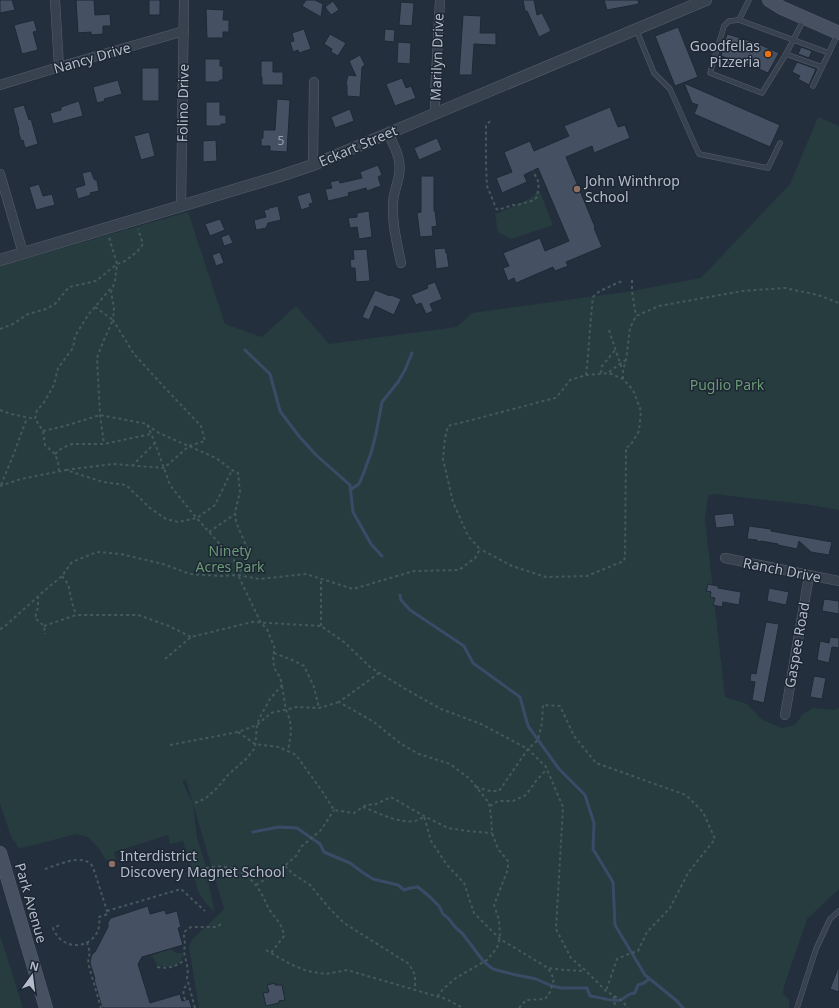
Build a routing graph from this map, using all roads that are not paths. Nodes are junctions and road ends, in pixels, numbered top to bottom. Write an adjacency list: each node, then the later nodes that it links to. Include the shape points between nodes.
1 (55, 0): 15 (street)
2 (184, 0): 10 (street, Folino Drive)
3 (440, 0): 20 (street, Marilyn Drive)
4 (706, 0): 9 (street, Eckart Street)
5 (749, 0): 8 (lane)
6 (769, 0): 7 (main road)
7 (804, 18): 11 (main road); 12 (lane)
8 (739, 20): 12 (lane); 14 (lane, via 729,21 724,26 710,73 762,92)
9 (636, 29): 20 (street, Eckart Street); 22 (lane, via 654,73 670,89 699,154 768,168)
10 (184, 31): 15 (street, Nancy Drive); 25 (street, Folino Drive)
11 (838, 33): 13 (lane)
12 (793, 40): 13 (lane); 14 (lane)
13 (829, 53): 16 (lane)
14 (786, 54): 16 (lane)
15 (59, 67): 18 (street, Nancy Drive)
16 (822, 67): 19 (lane)
17 (314, 82): 23 (street)
18 (0, 86)
19 (813, 86)
20 (435, 113): 21 (street, Eckart Street)
21 (388, 134): 23 (street, Eckart Street); 28 (street, via 400,161 393,202 393,224)
22 (780, 143)
23 (313, 165): 25 (street, Eckart Street)
24 (0, 174): 26 (street)
25 (181, 206): 26 (street, Eckart Street)
26 (23, 253): 27 (street, Eckart Street)
27 (0, 260)
28 (401, 263)
29 (725, 558): 30 (street, Ranch Drive)
30 (810, 576): 31 (street, Ranch Drive); 32 (street, Gaspee Road)
31 (839, 581)
32 (785, 715)
33 (0, 853): 35 (main road, Park Avenue)
34 (839, 911): 36 (lane, via 830,919 816,949)
35 (46, 1008)
36 (797, 1008)

